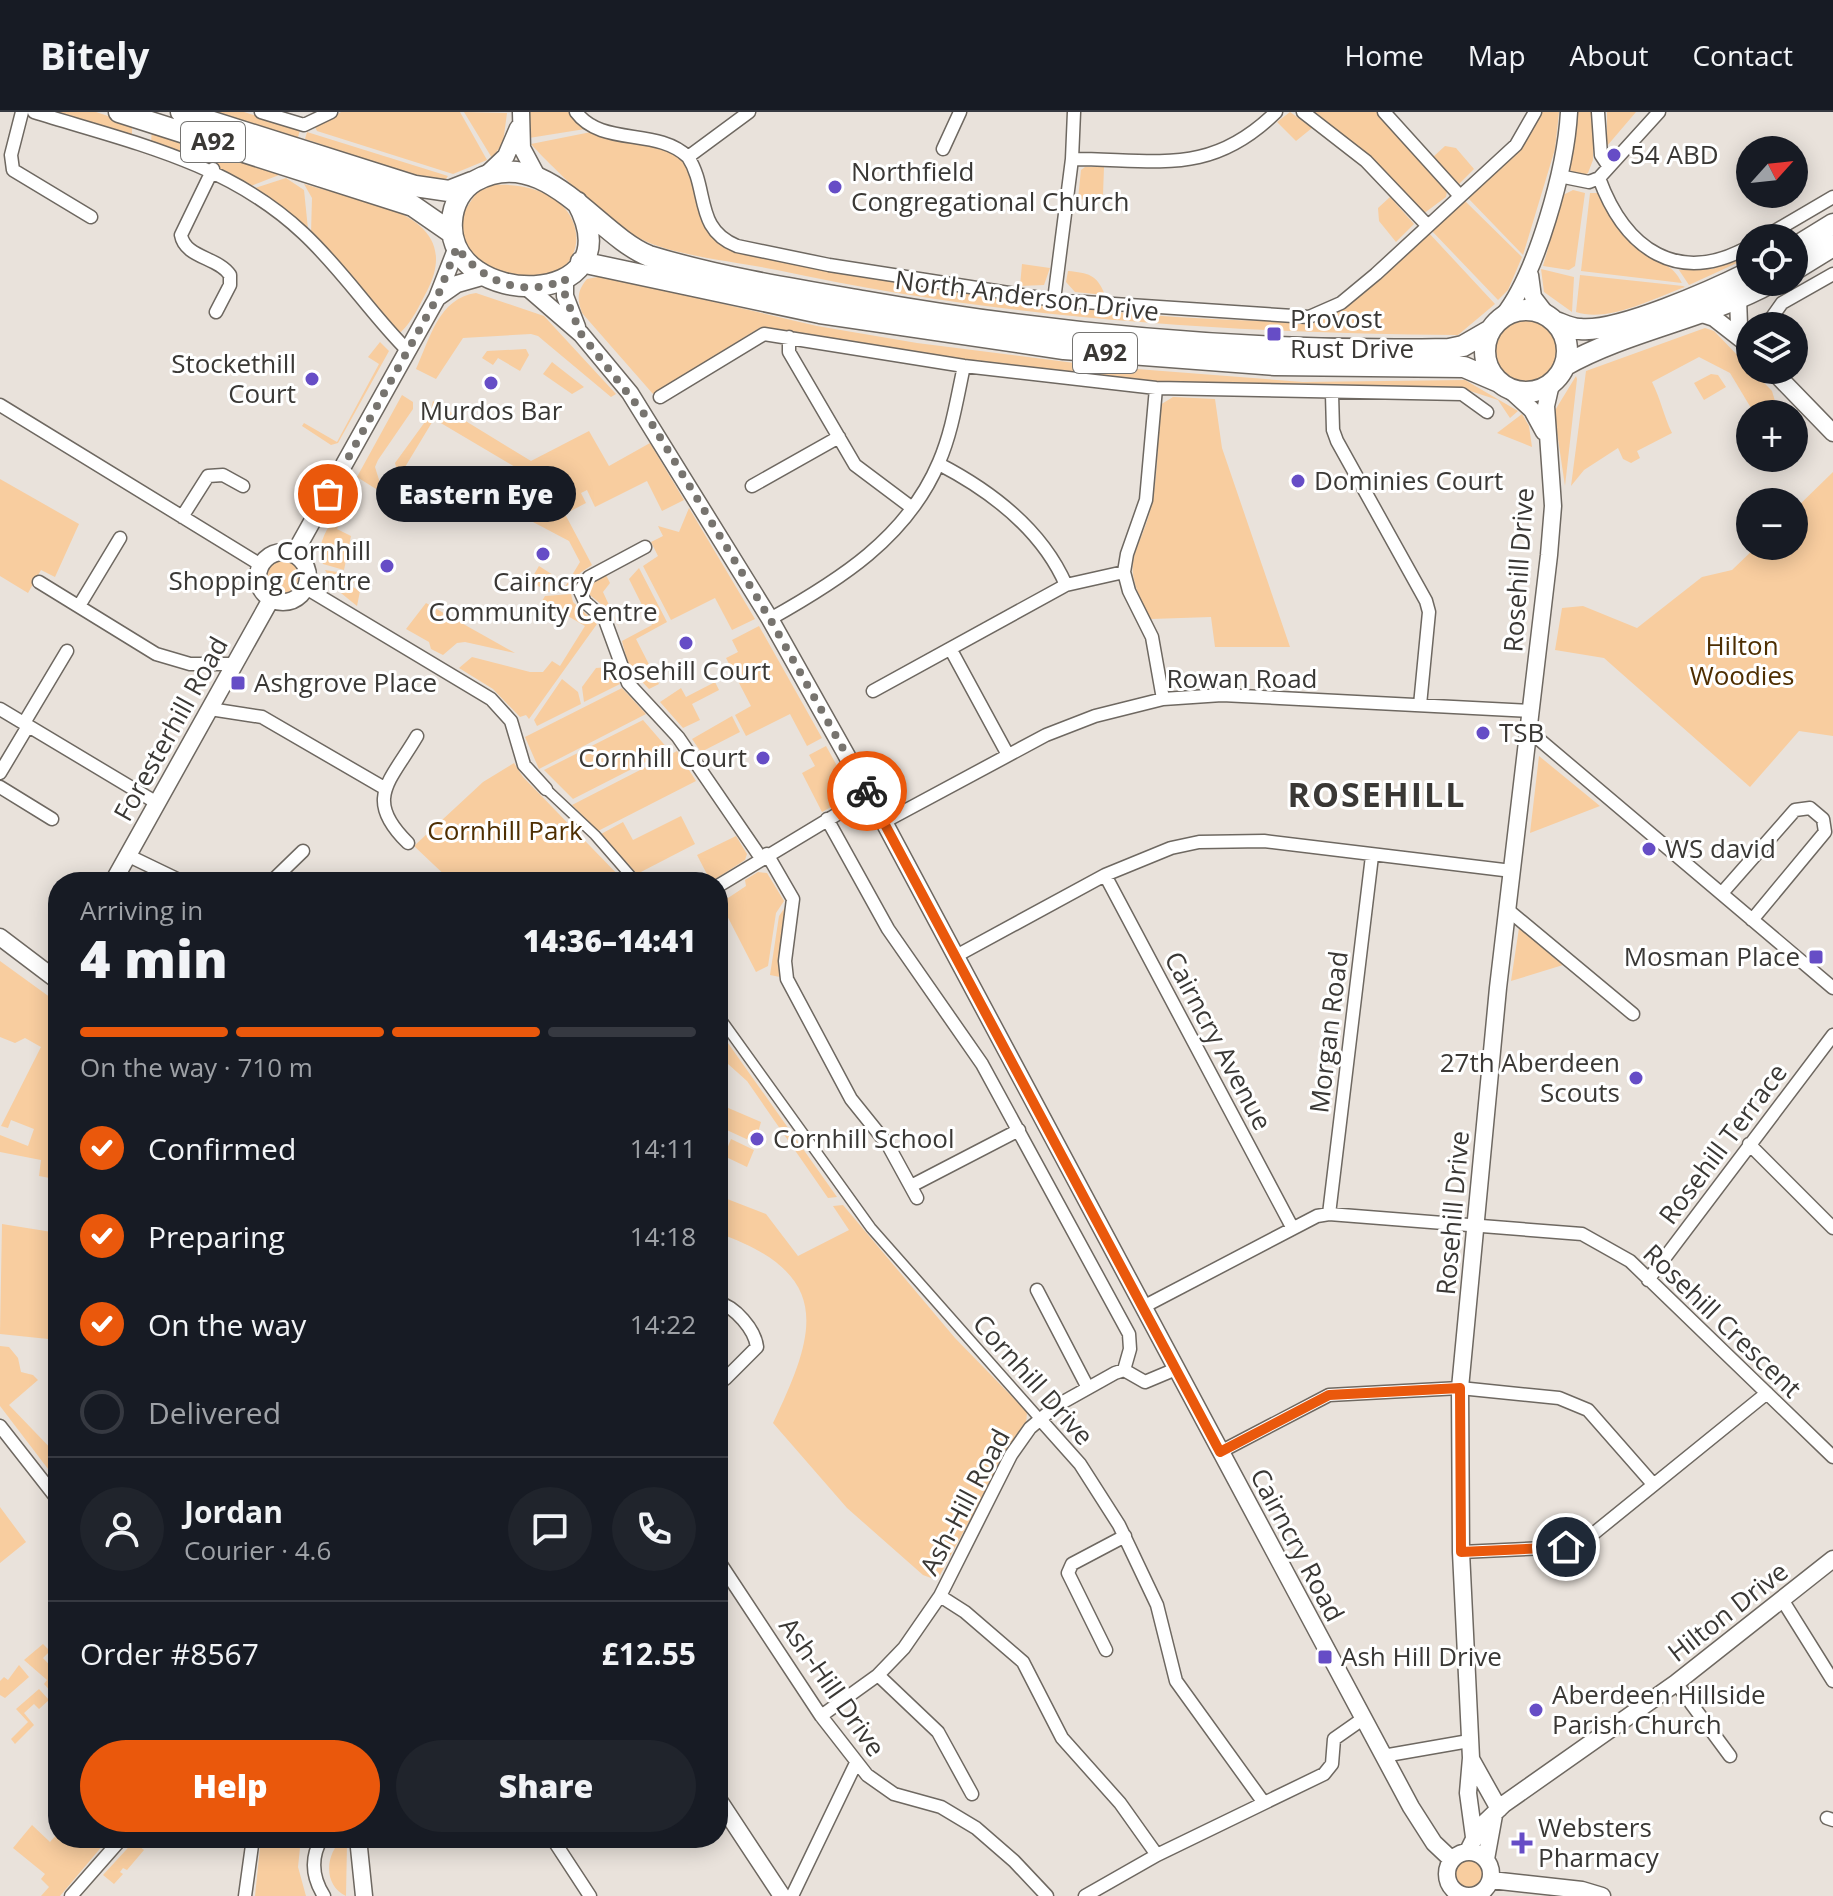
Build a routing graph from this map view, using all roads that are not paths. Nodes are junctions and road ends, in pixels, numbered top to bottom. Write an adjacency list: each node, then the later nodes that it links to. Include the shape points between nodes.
1 (22, 112): 31 (street, via 11,155 13,170)
2 (34, 112): 23 (street)
3 (119, 112): 36 (main road, A92, via 413,206)
4 (181, 112): 27 (main road, A92, via 423,188 449,191)
5 (261, 112): 6 (street, via 304,125)
6 (331, 112)
7 (576, 112): 20 (street, via 601,130 669,142)
8 (749, 112): 20 (street)
9 (960, 112): 19 (street)
10 (1074, 112): 21 (street)
11 (1276, 112): 21 (street, via 1238,143 1203,158)
12 (1303, 112): 34 (street, via 1366,161)
13 (1384, 112): 28 (street)
14 (1535, 112): 28 (street, via 1516,145)
15 (1569, 112): 24 (street)
16 (1598, 112): 22 (street, via 1601,155)
17 (1659, 112): 22 (street)
18 (520, 118): 25 (street, via 522,148); 27 (street, via 506,156)
19 (943, 149)
20 (688, 157): 49 (street, North Anderson Drive, via 708,222 737,246)
21 (1072, 159): 49 (street)
22 (1609, 167): 26 (street)
23 (213, 169): 50 (street, via 181,235 187,247 230,275); 59 (street, via 274,207 302,232)
24 (1559, 176): 26 (street, via 1589,182); 41 (street)
25 (538, 178): 27 (main road, A92, via 505,172); 30 (main road, A92)
26 (1599, 178): 38 (street, via 1628,234 1660,256 1702,264)
27 (479, 179): 36 (main road, via 457,200)
28 (1460, 196): 34 (street)
29 (1833, 197): 32 (street)
30 (577, 202): 40 (main road, via 588,229); 55 (main road, North Anderson Drive / A92, via 623,242 660,259 913,310 1091,333 1256,346 1449,349 1463,346)
31 (91, 217)
32 (1787, 224)
33 (1833, 224): 35 (main road)
34 (1427, 225): 49 (street, North Anderson Drive, via 1341,303 1309,317)
35 (1808, 239)
36 (455, 240): 43 (main road, A92, via 467,262); 48 (street)
37 (1833, 246): 39 (main road)
38 (1736, 254)
39 (1808, 261)
40 (581, 262): 44 (main road); 64 (main road, North Anderson Drive / A92, via 808,311 1000,341 1200,361 1464,367)
41 (1531, 266): 54 (street, via 1531,293); 55 (street, via 1516,299)
42 (1833, 274): 51 (street)
43 (485, 276): 46 (main road, A92); 48 (street, via 457,284)
44 (565, 279): 46 (main road); 56 (street, Cairncry Road, via 565,296)
45 (1736, 288): 47 (main road, A92)
46 (529, 289): 56 (street, Cairncry Road)
47 (1734, 290): 52 (street); 53 (main road, A92); 54 (main road, A92, via 1601,328 1581,330)
48 (437, 298): 59 (street)
49 (1054, 300)
50 (216, 312)
51 (1776, 312)
52 (1736, 313)
53 (1702, 314): 57 (street); 61 (main road, A92)
54 (1551, 318): 55 (main road, A92, via 1528,309); 61 (main road, via 1567,348)
55 (1496, 323): 64 (main road, via 1485,341 1486,363)
56 (581, 334): 88 (street, Cairncry Road, via 644,411)
57 (1736, 335)
58 (789, 337): 60 (street); 67 (street, via 764,334); 71 (street, via 789,352)
59 (408, 351): 80 (street)
60 (964, 366): 65 (street); 73 (street)
61 (1564, 366): 62 (main road, A92)
62 (1551, 384): 64 (main road, A92, via 1535,391); 72 (street, Rosehill Drive)
63 (1786, 384): 70 (street)
64 (1504, 385): 72 (street, Rosehill Drive, via 1532,410)
65 (1156, 388): 66 (street); 82 (street, via 1146,500)
66 (1332, 394): 69 (street, via 1462,394); 94 (street, via 1337,441 1426,601)
67 (660, 397)
68 (0, 405): 77 (street)
69 (1487, 412)
70 (1833, 433)
71 (839, 437): 75 (street); 76 (street, via 863,473)
72 (1546, 437): 97 (street, Rosehill Drive, via 1553,506)
73 (939, 464): 76 (street); 84 (street, via 1004,506 1034,536)
74 (243, 486): 77 (street, via 223,475 208,476)
75 (752, 486)
76 (911, 507): 88 (street, via 854,569)
77 (182, 517): 81 (street)
78 (120, 538): 87 (street)
79 (645, 547): 114 (street, via 589,577 581,597 605,620 628,683 678,737)
80 (294, 554): 81 (street, via 275,553); 85 (street, via 306,565)
81 (261, 565): 86 (street, via 259,584)
82 (1124, 572): 84 (street); 93 (street, via 1152,637)
83 (39, 582): 87 (street)
84 (1066, 585): 89 (street)
85 (306, 588): 86 (street, via 291,601); 105 (street, via 491,699 511,721 524,765)
86 (271, 599): 91 (street, Foresterhill Road)
87 (79, 606): 91 (street, via 156,654 190,664)
88 (770, 619): 106 (street, Cairncry Road)
89 (951, 650): 92 (street); 101 (street)
90 (67, 651): 98 (street)
91 (235, 664): 96 (street, Foresterhill Road)
92 (873, 691)
93 (1163, 699): 94 (street, Rowan Road, via 1222,695); 101 (street, Rowan Road, via 1095,716)
94 (1420, 705): 97 (street, Rowan Road)
95 (0, 709): 98 (street)
96 (210, 709): 104 (street, via 262,717); 107 (street, Foresterhill Road)
97 (1531, 711): 99 (street, Rosehill Drive)
98 (26, 724): 102 (street); 107 (street)
99 (1528, 730): 116 (street, Rosehill Drive); 123 (street)
100 (417, 736): 104 (street)
101 (1008, 755): 110 (street, Rowan Road)
102 (0, 773)
103 (0, 787): 108 (street)
104 (386, 789): 111 (street, via 386,818)
105 (546, 789): 120 (street)
106 (869, 795): 109 (street); 110 (street, Cairncry Road)
107 (157, 803): 113 (street, Foresterhill Road)
108 (52, 819)
109 (827, 819): 114 (street); 133 (street, via 888,929 970,1044)
110 (884, 822): 127 (street, Cairncry Road)
111 (408, 843)
112 (303, 851): 119 (street)
113 (129, 856): 117 (street, Foresterhill Road); 118 (street)
114 (764, 856): 122 (street); 135 (street, via 793,899 787,979 851,1099 888,1145)
115 (1372, 856): 116 (street); 121 (street, via 1264,841 1199,842); 137 (street, Morgan Road)
116 (1512, 871): 124 (street, Rosehill Drive)
117 (119, 872)
118 (162, 872)
119 (281, 872)
120 (627, 872)
121 (1105, 875): 127 (street); 139 (street, Cairncry Avenue)
122 (728, 879)
123 (1722, 893): 125 (street); 125 (street, via 1795,810 1810,808 1823,819 1825,832)
124 (1508, 910): 130 (street); 138 (street, Rosehill Drive)
125 (1752, 920): 129 (street)
126 (0, 937): 128 (street)
127 (956, 956): 144 (street, Cairncry Road)
128 (48, 974)
129 (1833, 988)
130 (1633, 1014)
131 (728, 1029): 151 (street, Cornhill Drive, via 864,1219)
132 (1833, 1035): 134 (street, Rosehill Terrace)
133 (1019, 1130): 135 (street); 146 (street, via 1129,1334)
134 (1749, 1144): 140 (street); 141 (street, Rosehill Terrace)
135 (911, 1186): 136 (street)
136 (917, 1198)
137 (1329, 1214): 138 (street, Rosehill Crescent); 139 (street)
138 (1475, 1226): 141 (street, Rosehill Crescent, via 1582,1234 1630,1261); 149 (street, Rosehill Drive)
139 (1292, 1227): 144 (street)
140 (1833, 1228)
141 (1648, 1280): 150 (street, Rosehill Crescent)
142 (1037, 1290): 148 (street)
143 (728, 1307): 147 (street, via 757,1341 754,1354)
144 (1143, 1307): 145 (street, Cairncry Road)
145 (1176, 1369): 146 (street, via 1145,1382); 153 (street, Cairncry Road)
146 (1124, 1370): 148 (street, Ash-Hill Road)
147 (728, 1374)
148 (1088, 1388): 151 (street, Ash-Hill Road)
149 (1460, 1388): 153 (street, via 1329,1395); 155 (street, via 1559,1398 1588,1410); 158 (street, Rosehill Drive)
150 (1767, 1393): 154 (street, Rosehill Crescent); 155 (street)
151 (1039, 1418): 157 (street, Cornhill Drive, via 1080,1464); 161 (street, Ash-Hill Road, via 1011,1455)
152 (0, 1426): 156 (street)
153 (1220, 1452): 168 (street, Cairncry Road)
154 (1833, 1457)
155 (1653, 1484): 158 (street, via 1588,1538 1566,1547)
156 (48, 1487)
157 (1125, 1536): 163 (street, via 1072,1564 1068,1573); 176 (street, Cornhill Drive, via 1157,1605 1176,1681)
158 (1461, 1552): 169 (street, Rosehill Drive)
159 (1833, 1559): 162 (street, Hilton Drive)
160 (728, 1575): 167 (street, Ash-Hill Drive)
161 (940, 1596): 164 (street, Ash-Hill Road); 185 (street, via 1023,1662 1059,1734)
162 (1783, 1601): 165 (street); 166 (street, Hilton Drive)
163 (1106, 1650)
164 (878, 1675): 167 (street, Ash-Hill Road); 175 (street, via 938,1732 957,1781)
165 (1833, 1681)
166 (1676, 1683): 171 (street); 177 (street, Hilton Drive)
167 (821, 1716): 173 (street, Ash-Hill Drive)
168 (1364, 1718): 170 (street, Cairncry Road); 176 (street, via 1334,1739 1332,1764 1324,1774)
169 (1469, 1741): 170 (street); 172 (street, Rosehill Drive)
170 (1383, 1756): 187 (street, Cairncry Road, via 1420,1823)
171 (1730, 1756)
172 (1471, 1758): 174 (street, Rosehill Drive); 177 (street, Rosehill Drive, via 1492,1791)
173 (856, 1763): 196 (street); 197 (street, Ash-Hill Drive, via 894,1794 941,1807 976,1828)
174 (1469, 1782): 177 (street, via 1484,1802); 179 (street, Rosehill Drive)
175 (972, 1794)
176 (1264, 1803): 185 (street)
177 (1496, 1808): 179 (street, Hilton Drive); 186 (street)
178 (728, 1814): 195 (street)
179 (1471, 1844): 186 (street); 187 (street)
180 (113, 1848): 190 (street)
181 (252, 1848): 191 (street)
182 (318, 1848): 192 (street, via 313,1862)
183 (359, 1848): 193 (street)
184 (559, 1848): 194 (street)
185 (1157, 1855): 198 (street)
186 (1486, 1859): 188 (street)
187 (1452, 1860): 189 (street)
188 (1491, 1880): 199 (street, via 1483,1891); 200 (street)
189 (1446, 1892): 199 (street)
190 (71, 1896)
191 (245, 1896)
192 (324, 1896)
193 (364, 1896)
194 (590, 1896)
195 (782, 1896)
196 (792, 1896)
197 (1047, 1896)
198 (1085, 1896)
199 (1469, 1896)
200 (1602, 1896)

